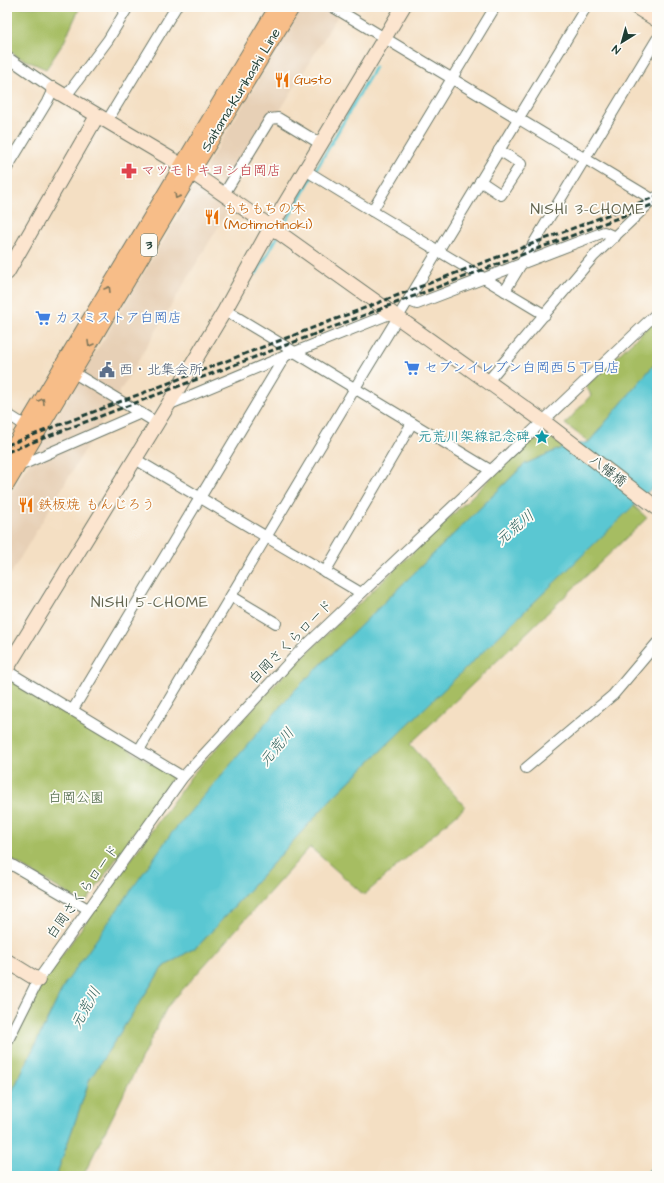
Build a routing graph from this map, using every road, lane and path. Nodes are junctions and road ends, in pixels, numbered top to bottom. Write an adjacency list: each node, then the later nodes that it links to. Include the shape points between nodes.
1 (128, 7): 16 (street, via 108,40)
2 (176, 7): 18 (street)
3 (277, 7): 23 (main road, Saitama-Kurihashi Line / 3)
4 (292, 7): 23 (main road, Saitama-Kurihashi Line / 3)
5 (333, 7): 11 (street)
6 (403, 7): 11 (street)
7 (495, 7): 14 (street)
8 (586, 7): 17 (street)
9 (636, 7): 10 (street)
10 (657, 20)
11 (385, 38): 14 (street); 19 (street)
12 (657, 39): 21 (street)
13 (9, 62): 15 (street)
14 (452, 78): 17 (street); 28 (street)
15 (53, 89): 16 (street, 八幡橋); 22 (street)
16 (66, 96): 18 (street, 八幡橋)
17 (519, 118): 20 (street); 21 (street)
18 (102, 119): 23 (street, 八幡橋); 33 (street)
19 (321, 144): 24 (street); 26 (street, via 278,118 270,119)
20 (499, 150): 25 (street); 25 (street, via 521,164 501,195)
21 (585, 159): 27 (street); 32 (street)
22 (7, 168)
23 (186, 169): 26 (street, 八幡橋); 43 (main road, Saitama-Kurihashi Line / 3, one-way to 43); 52 (main road, Saitama-Kurihashi Line / 3, one-way to 23)
24 (305, 170): 28 (street); 29 (street)
25 (480, 181): 31 (street)
26 (224, 194): 29 (street, 八幡橋)
27 (656, 199): 30 (street)
28 (372, 211): 31 (street)
29 (271, 227): 37 (street); 39 (street, 八幡橋)
30 (615, 237): 32 (street, via 604,232); 40 (street, via 593,257)
31 (439, 251): 34 (street); 36 (street)
32 (521, 264): 34 (street); 35 (street)
33 (7, 273)
34 (484, 278): 35 (street); 36 (street, via 417,304)
35 (505, 291): 40 (street)
36 (409, 301): 39 (street)
37 (225, 310): 41 (street); 46 (street)
38 (657, 313): 49 (street, 白岡さくらロード)
39 (394, 315): 41 (street, via 387,315); 44 (street, 八幡橋); 45 (street)
40 (545, 315): 44 (street)
41 (296, 352): 42 (street); 45 (street)
42 (285, 356): 46 (street); 57 (street)
43 (74, 373): 48 (street); 54 (main road, Saitama-Kurihashi Line / 3)
44 (488, 381): 49 (street, 八幡橋)
45 (356, 388): 51 (street); 59 (street)
46 (168, 405): 50 (street)
47 (7, 414): 52 (street)
48 (141, 414): 50 (street); 54 (street)
49 (543, 421): 55 (street, 白岡さくらロード); 58 (street, 八幡橋)
50 (157, 423): 53 (street)
51 (412, 423): 55 (street); 60 (street)
52 (26, 426): 54 (main road, Saitama-Kurihashi Line / 3)
53 (136, 459): 57 (street); 65 (street)
54 (12, 462): 56 (main road, Saitama-Kurihashi Line / 3)
55 (490, 470): 61 (street, 白岡さくらロード)
56 (7, 484)
57 (200, 497): 59 (street); 66 (street)
58 (655, 507)
59 (266, 537): 60 (street); 62 (street)
60 (325, 572): 61 (street)
61 (361, 593): 69 (street, 白岡さくらロード, via 296,655)
62 (231, 596): 63 (street); 67 (street)
63 (276, 622)
64 (657, 643): 68 (street, via 613,695)
65 (7, 669): 66 (street)
66 (72, 711): 67 (street)
67 (139, 750): 69 (street)
68 (526, 768)
69 (183, 777): 71 (street, 白岡さくらロード)
70 (7, 862): 71 (street)
71 (88, 909): 73 (street, 白岡さくらロード)
72 (7, 961): 73 (street)
73 (38, 980): 74 (street, 白岡さくらロード)
74 (7, 1042)
75 (657, 1173): 76 (street)
76 (654, 1176)

